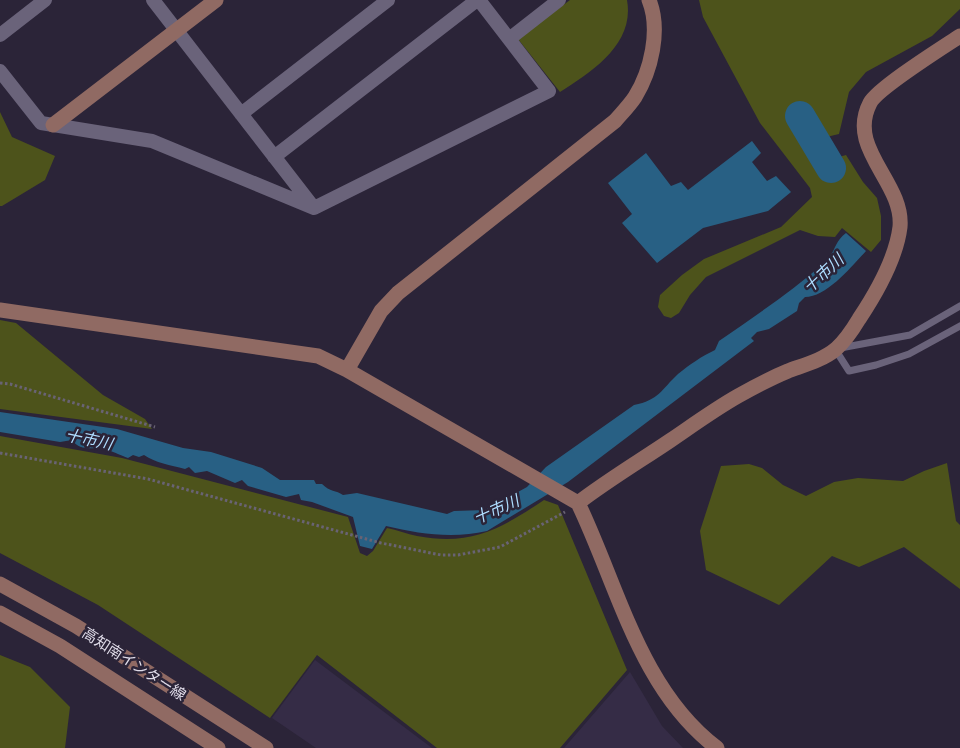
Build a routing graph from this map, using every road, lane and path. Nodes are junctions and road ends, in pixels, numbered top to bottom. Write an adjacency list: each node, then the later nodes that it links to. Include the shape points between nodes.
1 (45, 0): 9 (street)
2 (153, 0): 8 (street)
3 (216, 0): 8 (street)
4 (388, 0): 13 (street)
5 (478, 0): 11 (street); 15 (street)
6 (559, 0): 11 (street)
7 (649, 0): 21 (street, via 654,28 652,52 646,75 634,98 615,121 398,293 381,311)
8 (177, 30): 13 (street); 14 (street)
9 (0, 35)
10 (960, 36): 20 (street, via 902,75 870,102 865,117 868,151 897,203 900,226 884,275 859,320)
11 (509, 39): 16 (street, via 549,91)
12 (0, 71): 14 (street, via 41,124)
13 (242, 114): 15 (street)
14 (53, 125): 16 (street, via 152,141)
15 (274, 156): 16 (street)
16 (314, 208)
17 (960, 306): 20 (lane, via 910,335)
18 (0, 310): 21 (street, via 318,356)
19 (960, 326): 20 (lane, via 909,354 849,371)
20 (835, 349): 25 (street, via 736,397)
21 (347, 370): 25 (street)
22 (0, 383): 23 (path)
23 (155, 427)
24 (0, 453): 25 (path, via 148,479 381,543 441,554 458,555 500,547 532,531)
25 (572, 500): 30 (street, via 659,682 687,721)
26 (0, 584): 29 (street, 高知南インター線, via 76,626)
27 (0, 613): 28 (street, 高知南インター線, via 60,646)
28 (218, 748)
29 (266, 748)
30 (717, 748)

